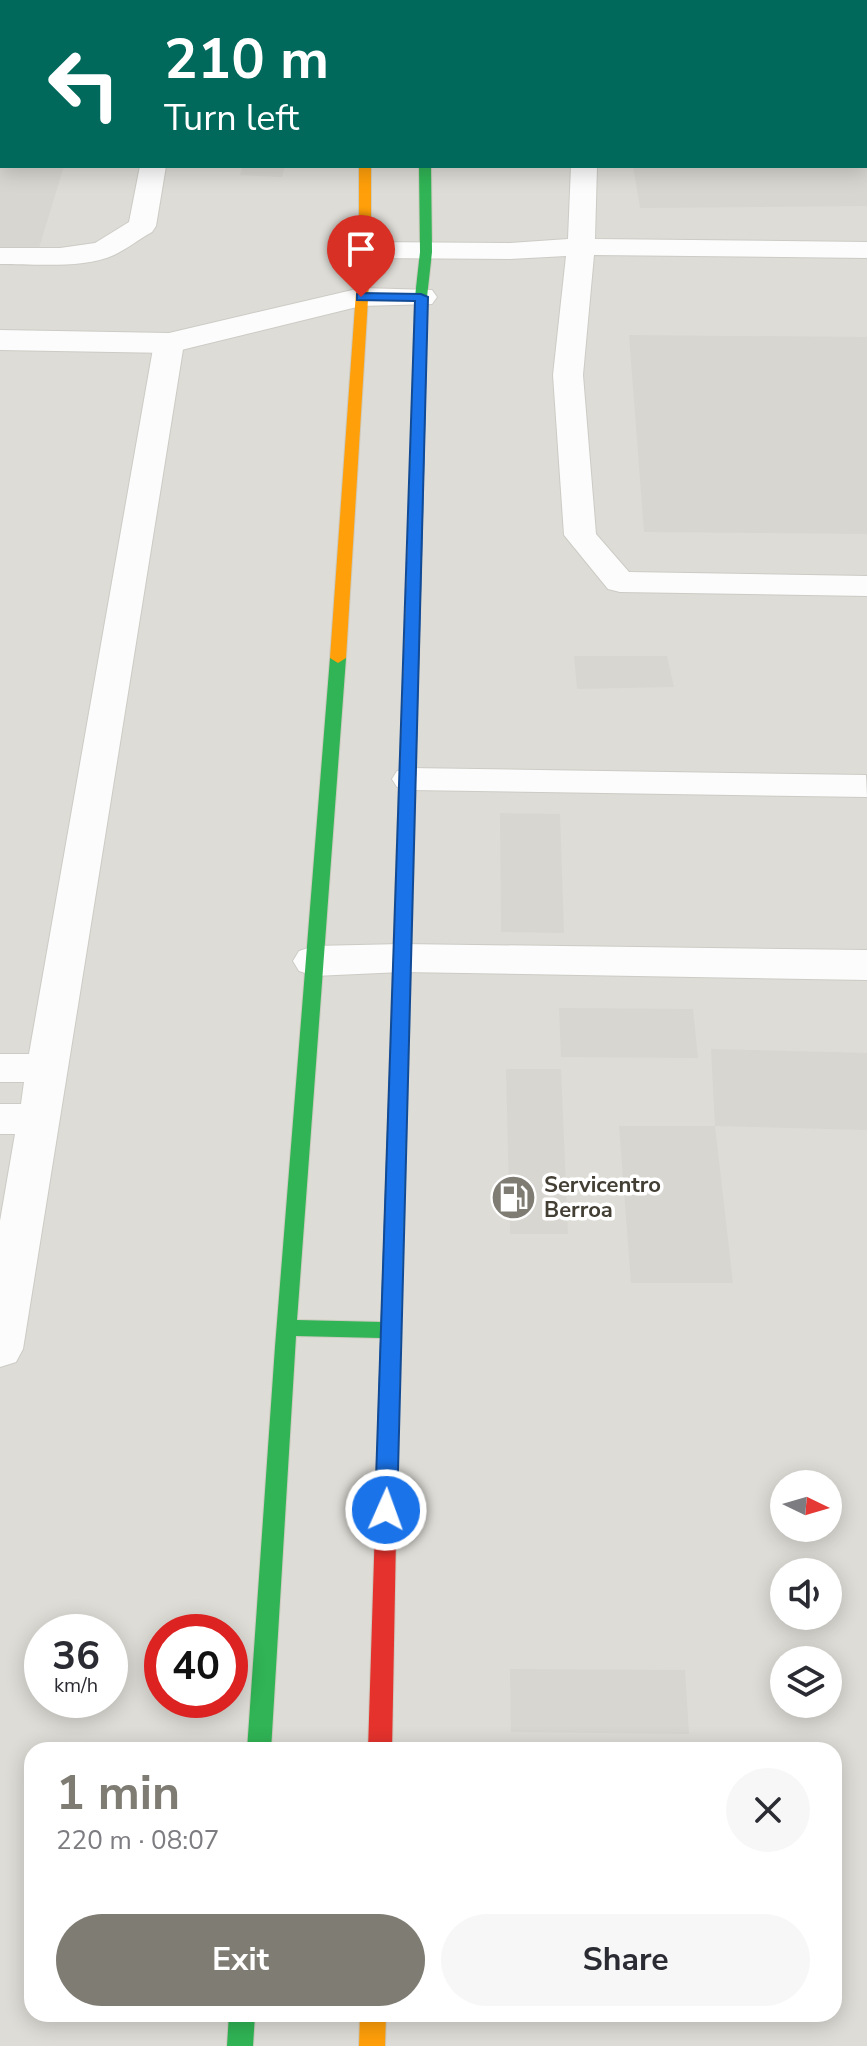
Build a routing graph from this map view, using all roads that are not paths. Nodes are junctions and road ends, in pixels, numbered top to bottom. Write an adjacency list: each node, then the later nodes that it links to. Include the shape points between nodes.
1 (153, 168): 9 (lane, via 142,226 102,250)
2 (365, 168): 6 (street)
3 (425, 168): 8 (street)
4 (584, 168): 5 (lane)
5 (581, 247): 7 (lane); 8 (lane); 14 (lane, via 568,375 580,535 620,582)
6 (365, 250): 8 (lane); 10 (street)
7 (867, 250)
8 (426, 252): 11 (street)
9 (0, 256)
10 (361, 297): 11 (street); 13 (street); 18 (street)
11 (421, 297): 15 (street)
12 (0, 340): 13 (street)
13 (169, 343): 21 (lane)
14 (867, 586)
15 (410, 779): 16 (lane); 17 (street)
16 (866, 786)
17 (402, 958): 18 (street); 19 (street); 24 (street)
18 (314, 961): 23 (street)
19 (867, 965)
20 (0, 1068): 21 (lane)
21 (47, 1068): 22 (lane)
22 (19, 1119): 25 (lane)
23 (287, 1328): 24 (street); 26 (street)
24 (391, 1330): 27 (street)
25 (0, 1349)
26 (260, 1742)
27 (380, 1742)
28 (242, 2022): 30 (street)
29 (373, 2022): 31 (street)
30 (240, 2046)
31 (372, 2046)

